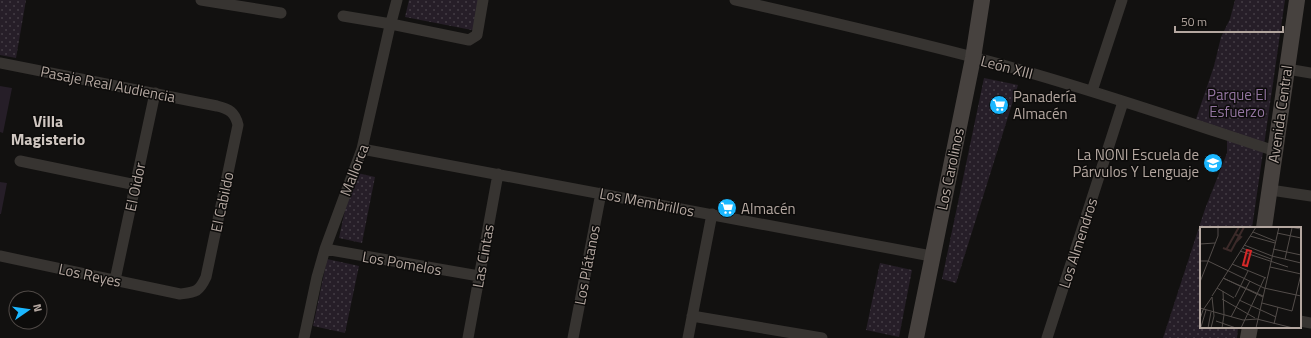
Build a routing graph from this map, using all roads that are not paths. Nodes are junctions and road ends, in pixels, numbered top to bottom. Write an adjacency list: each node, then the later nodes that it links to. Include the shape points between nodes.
1 (201, 0): 8 (street)
2 (397, 0): 11 (street, Mallorca)
3 (483, 0): 11 (street, via 476,35 470,40)
4 (735, 0): 12 (street, León XIII)
5 (982, 0): 12 (street, Los Carolinos)
6 (1122, 0): 16 (street)
7 (1297, 0): 14 (street, Avenida Central)
8 (258, 5): 9 (street)
9 (281, 13)
10 (343, 16): 11 (street)
11 (391, 24): 20 (street, Mallorca)
12 (973, 58): 16 (street, León XIII); 32 (street, Los Carolinos)
13 (0, 63): 17 (street, Pasaje Real Audiencia)
14 (1287, 69): 15 (street); 21 (street, Avenida Central)
15 (1311, 73)
16 (1092, 91): 18 (street, León XIII)
17 (155, 93): 19 (street, Pasaje Real Audiencia); 24 (street, El Oidor)
18 (1123, 102): 21 (street, León XIII); 46 (street, Los Almendros)
19 (217, 106): 35 (street, El Cabildo, via 229,109 236,115 238,125 206,277 201,288)
20 (362, 149): 23 (street, Los Membrillos); 30 (street, Mallorca)
21 (1275, 151): 25 (street, Avenida Central)
22 (20, 161): 24 (street)
23 (498, 174): 26 (street, Los Membrillos); 33 (street, Las Cintas)
24 (136, 185): 34 (street, El Oidor)
25 (1270, 190): 27 (street); 29 (street, Avenida Central)
26 (601, 193): 28 (street, Los Membrillos); 42 (street, Los Plátanos)
27 (1311, 196)
28 (712, 214): 32 (street, Los Membrillos); 36 (street)
29 (1264, 227)
30 (325, 249): 33 (street, Los Pomelos); 40 (street, Mallorca, via 316,276)
31 (0, 256): 34 (street, Los Reyes)
32 (931, 256): 45 (street, Los Carolinos)
33 (479, 276): 41 (street, Las Cintas)
34 (115, 280): 35 (street, Los Reyes)
35 (180, 294)
36 (692, 316): 43 (street); 44 (street)
37 (1301, 321): 38 (street)
38 (1311, 323)
39 (1250, 328): 47 (street)
40 (304, 338)
41 (468, 338)
42 (573, 338)
43 (688, 338)
44 (822, 338)
45 (916, 338)
46 (1047, 338)
47 (1248, 338)

